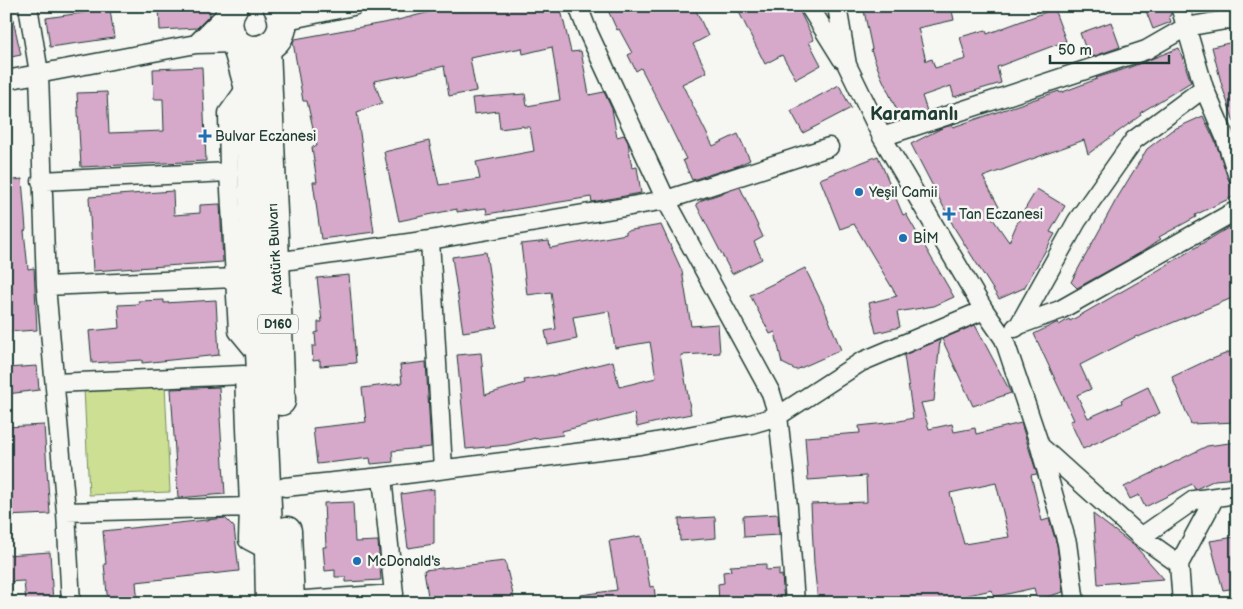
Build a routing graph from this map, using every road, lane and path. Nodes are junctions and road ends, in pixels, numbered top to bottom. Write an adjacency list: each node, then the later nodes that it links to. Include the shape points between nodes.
1 (28, 6): 15 (street)
2 (353, 6): 8 (street)
3 (578, 6): 24 (street)
4 (809, 6): 14 (street)
5 (837, 6): 14 (street)
6 (1180, 6): 10 (street)
7 (234, 7): 11 (main road, D160, via 228,18 228,27); 12 (street)
8 (279, 13): 13 (main road, via 281,33)
9 (1237, 18): 10 (street)
10 (1186, 27): 18 (street); 19 (street, via 1146,50)
11 (236, 43): 12 (street); 13 (main road, via 252,50); 17 (main road, Atatürk Bulvarı / D160)
12 (196, 44): 15 (street)
13 (266, 48): 27 (main road, Atatürk Bulvarı / D160)
14 (847, 65): 19 (street)
15 (39, 73): 16 (street); 23 (street)
16 (6, 80)
17 (248, 85): 21 (street, via 228,113); 33 (main road, Atatürk Bulvarı / D160)
18 (1204, 88): 22 (street, via 1226,137); 31 (street, via 1134,140 1077,221)
19 (882, 137): 30 (street)
20 (829, 147): 24 (street)
21 (229, 172): 23 (street); 28 (street)
22 (1237, 174)
23 (42, 181): 29 (street)
24 (666, 200): 26 (street); 35 (street, via 771,393)
25 (1237, 210): 31 (street, via 1060,310)
26 (430, 240): 27 (street); 37 (street)
27 (276, 262): 39 (main road, Atatürk Bulvarı / D160)
28 (235, 278): 29 (street); 33 (street, via 238,331)
29 (46, 286): 34 (street)
30 (984, 310): 32 (street); 35 (street, via 862,362)
31 (1019, 325): 32 (street)
32 (1004, 339): 36 (street)
33 (260, 359): 45 (main road, Atatürk Bulvarı / D160)
34 (55, 383): 42 (street, via 244,375); 43 (street)
35 (778, 416): 37 (street, via 640,445); 49 (street)
36 (1040, 446): 44 (street); 50 (street, via 1067,543)
37 (443, 469): 38 (street)
38 (382, 477): 39 (street); 47 (street, via 394,594)
39 (285, 487): 47 (main road, Atatürk Bulvarı / D160)
40 (1237, 494): 41 (street)
41 (1215, 497): 44 (street, via 1194,500); 46 (street)
42 (249, 506): 43 (street); 45 (street, via 248,540)
43 (66, 512): 48 (street)
44 (1141, 537): 46 (street)
45 (269, 551): 47 (main road, Atatürk Bulvarı)
46 (1179, 564): 51 (street)
47 (283, 602)
48 (71, 603)
49 (795, 603)
50 (1075, 603)
51 (1182, 603)

